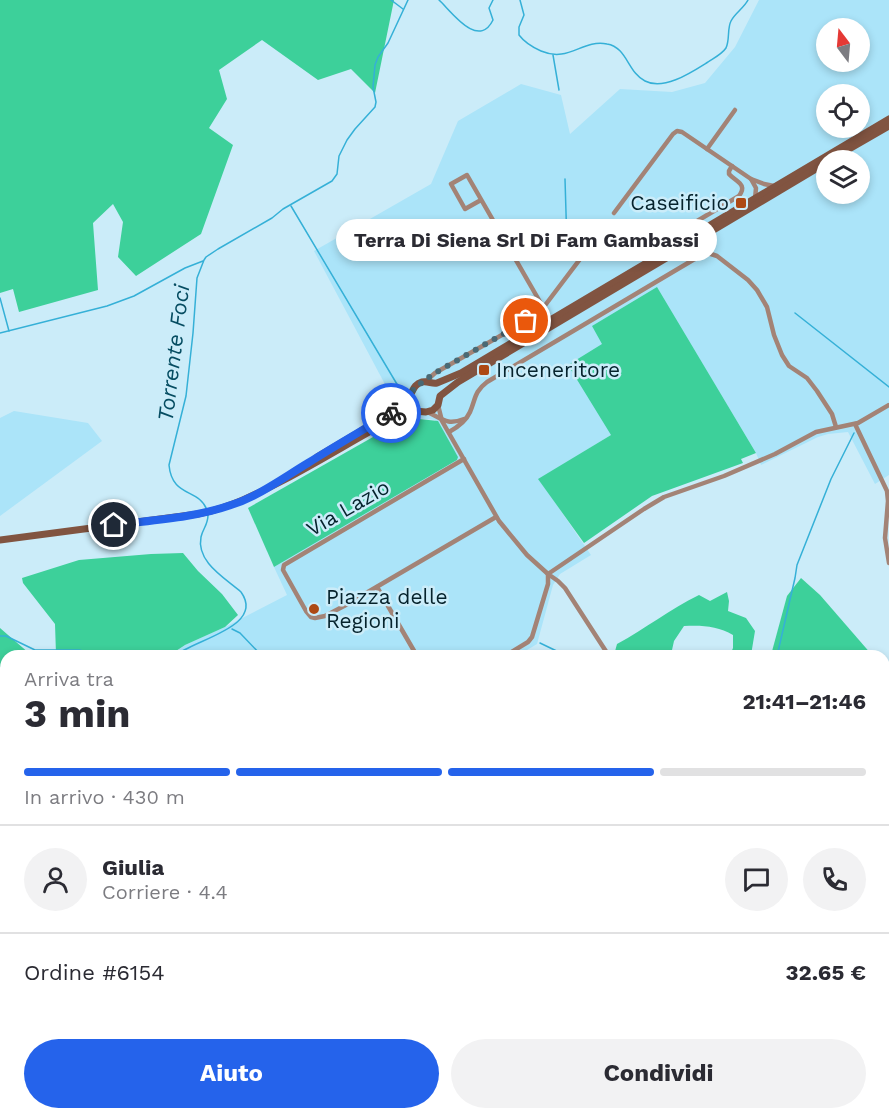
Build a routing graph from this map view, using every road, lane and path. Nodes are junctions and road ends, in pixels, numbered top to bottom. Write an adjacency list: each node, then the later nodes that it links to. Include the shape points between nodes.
1 (735, 110): 4 (street)
2 (889, 119): 9 (main road)
3 (889, 126): 5 (main road)
4 (707, 149): 6 (street); 12 (street, via 675,132)
5 (848, 150)
6 (732, 166): 8 (street); 14 (street, via 729,174 742,187 739,196)
7 (816, 169): 20 (main road, via 458,381)
8 (752, 179): 9 (street); 10 (street)
9 (776, 186): 10 (main road)
10 (755, 199): 16 (main road)
11 (481, 200): 11 (street, via 467,175 451,184 465,209); 15 (street)
12 (614, 213)
13 (596, 238): 15 (street)
14 (657, 244)
15 (544, 309): 16 (street); 17 (street)
16 (551, 321): 18 (main road)
17 (425, 382): 18 (main road); 19 (main road, via 415,386)
18 (434, 384): 20 (main road)
19 (410, 396): 23 (main road, via 411,403); 31 (main road, via 398,409)
20 (440, 396): 21 (main road)
21 (438, 405): 23 (main road); 24 (street)
22 (889, 405): 26 (street)
23 (422, 411): 24 (street); 31 (main road, via 402,414)
24 (442, 421): 25 (street); 28 (street)
25 (457, 424): 27 (street, via 466,418 476,394 487,382 709,253 747,279 761,295 781,353 789,366 817,391 832,412); 28 (street); 29 (street)
26 (855, 424): 27 (street); 34 (street, via 888,493 885,538)
27 (836, 427): 35 (street, via 664,497)
28 (448, 431): 29 (street)
29 (455, 442): 30 (street)
30 (464, 459): 32 (street); 36 (street, Via Lazio, via 284,565 300,600 315,618)
31 (269, 488): 33 (main road, via 245,500 198,514)
32 (496, 517): 35 (street, via 531,560); 36 (street)
33 (0, 540)
34 (889, 563)
35 (548, 574): 38 (street, via 532,636); 39 (street, via 565,588)
36 (377, 587): 37 (street)
37 (414, 650)
38 (515, 650)
39 (605, 650)

